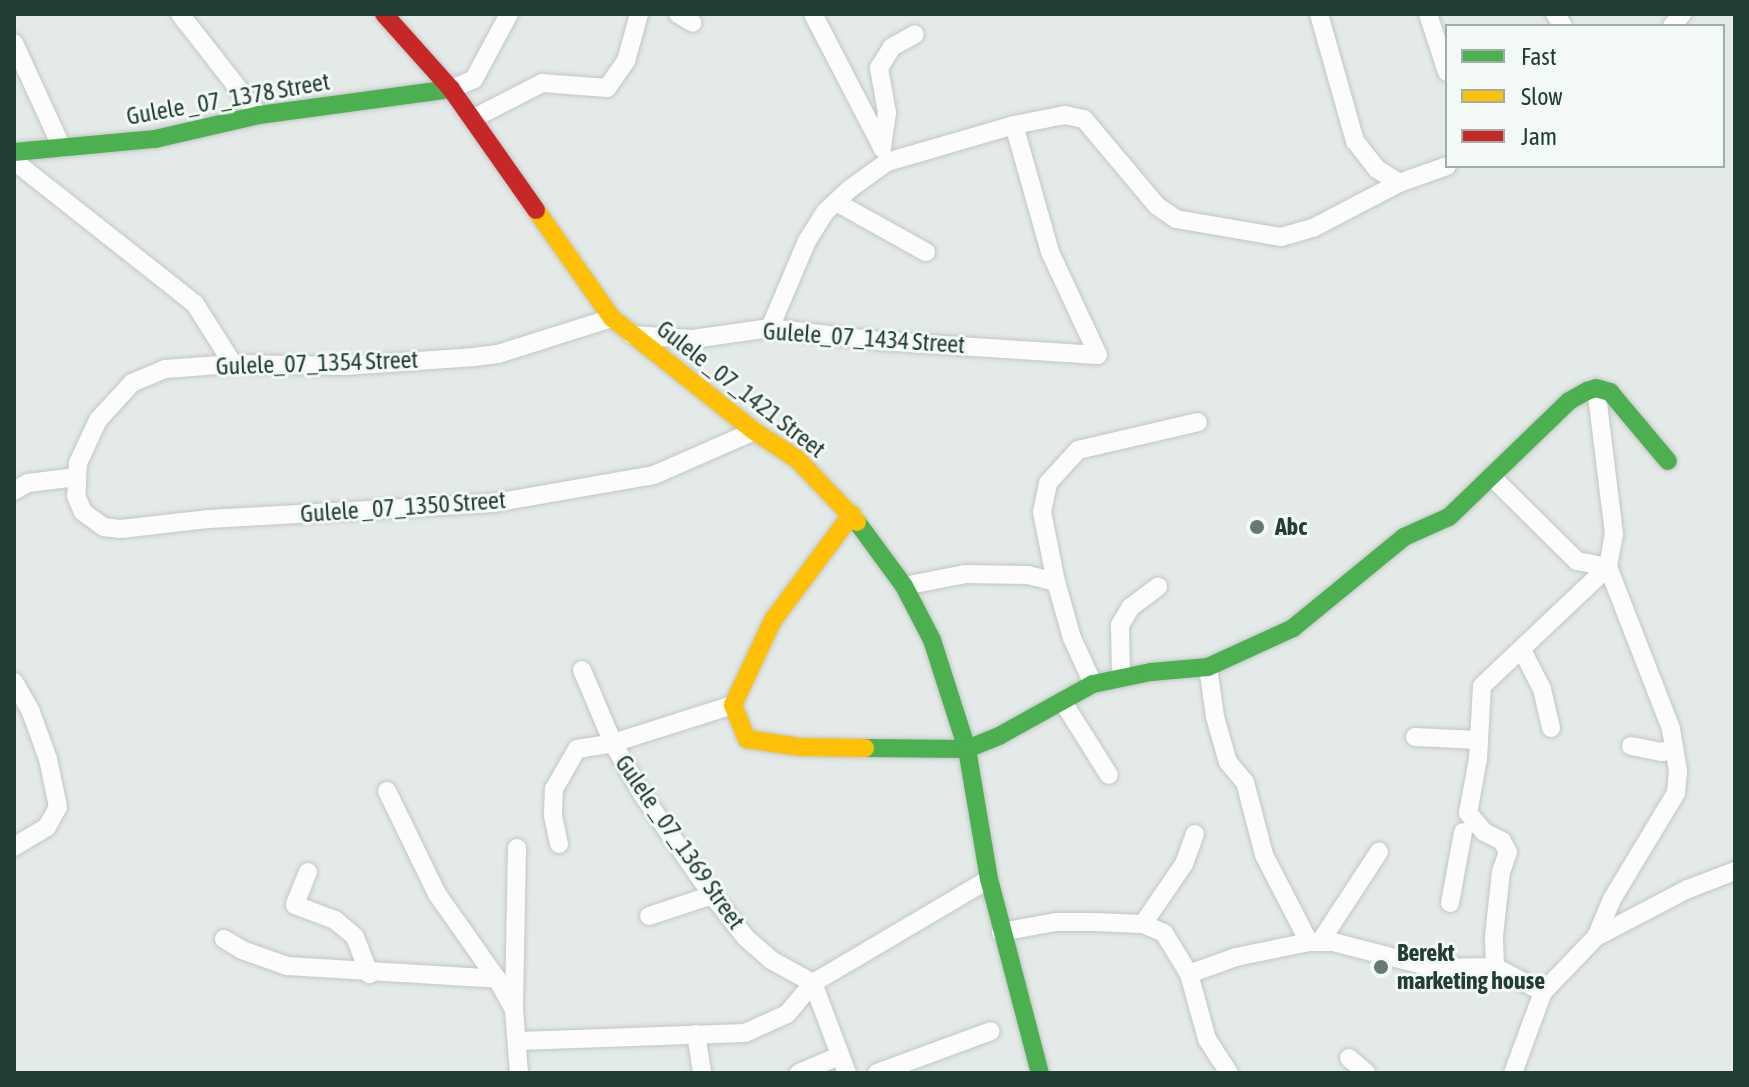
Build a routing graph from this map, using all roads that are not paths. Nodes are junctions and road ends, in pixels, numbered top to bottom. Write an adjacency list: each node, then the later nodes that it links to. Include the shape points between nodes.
1 (180, 14): 12 (street)
2 (384, 14): 11 (main road, Gulele _07_1421 Street)
3 (509, 14): 11 (street, via 474,79)
4 (639, 14): 13 (street, via 626,61 607,88 542,83)
5 (813, 14): 17 (street)
6 (1319, 14): 20 (street, via 1355,141 1377,169)
7 (1428, 14): 10 (street)
8 (915, 34): 17 (street, via 892,47 879,68 887,113)
9 (14, 43): 15 (street)
10 (1445, 66)
11 (451, 89): 12 (main road, Gulele _07_1378 Street); 13 (main road, Gulele _07_1421 Street)
12 (259, 115): 15 (main road, Gulele _07_1378 Street, via 155,139)
13 (472, 119): 23 (main road, Gulele _07_1421 Street)
14 (1014, 125): 17 (street); 20 (street, via 1065,115 1084,119 1157,206 1176,219 1249,233 1281,237 1313,228); 24 (street, Gulele_07_1434 Street, via 1050,252 1098,355)
15 (62, 148): 16 (main road, Gulele _07_1378 Street)
16 (14, 152)
17 (884, 154): 21 (street)
18 (14, 161): 26 (street, via 195,304)
19 (1445, 167): 20 (street)
20 (1399, 183)
21 (836, 202): 22 (street); 24 (street, via 807,241)
22 (926, 252)
23 (612, 318): 25 (main road, Gulele _07_1421 Street); 26 (street, Gulele_07_1354 Street, via 475,357 346,366)
24 (770, 328): 25 (street, Gulele_07_1434 Street, via 693,339)
25 (631, 335): 29 (main road, Gulele _07_1421 Street)
26 (233, 364): 31 (street, Gulele_07_1354 Street, via 165,369 132,383 98,420)
27 (1596, 388): 30 (main road, via 1610,392); 32 (main road, via 1569,401); 35 (street, via 1614,534)
28 (1198, 422): 36 (street, via 1078,450 1048,483 1042,512)
29 (754, 431): 31 (street, Gulele _07_1350 Street, via 654,475 494,503 392,511 209,519 121,529 104,527 83,512 76,496); 34 (main road, Gulele _07_1421 Street, via 797,459)
30 (1668, 461)
31 (77, 477): 33 (street, via 28,483)
32 (1493, 478): 35 (street, via 1577,561); 40 (main road, via 1449,517 1404,537 1293,628)
33 (14, 491)
34 (852, 514): 37 (main road, Gulele _07_1421 Street); 46 (main road, via 773,620)
35 (1608, 567): 39 (street); 52 (street)
36 (1056, 582): 37 (street, via 1028,575 965,574); 44 (street, via 1072,638)
37 (904, 586): 53 (main road, Gulele _07_1421 Street, via 932,640)
38 (1158, 587): 42 (street, via 1131,607 1120,625)
39 (1522, 650): 47 (street, via 1542,689); 49 (street, via 1482,686)
40 (1208, 667): 42 (main road); 72 (street, via 1228,762 1245,782 1264,855)
41 (582, 670): 50 (street, Gulele _07_1369 Street)
42 (1121, 678): 44 (main road)
43 (14, 682): 59 (street, via 44,747 58,807 47,827)
44 (1093, 684): 45 (main road)
45 (1063, 702): 53 (main road); 54 (street)
46 (733, 705): 50 (street); 53 (main road, via 747,739 800,747)
47 (1551, 728)
48 (1415, 737): 49 (street)
49 (1479, 740): 56 (street, via 1468,813)
50 (613, 743): 58 (street, via 577,749 554,789); 65 (street, Gulele _07_1369 Street)
51 (1631, 746): 52 (street, via 1662,752)
52 (1674, 748): 70 (street, via 1676,793 1612,899)
53 (967, 749): 64 (main road, Gulele _07_1421 Street)
54 (1109, 775)
55 (387, 791): 76 (street, via 437,894)
56 (1484, 832): 66 (street, via 1457,832); 73 (street, via 1502,841 1508,852 1501,872)
57 (1195, 834): 68 (street, via 1176,878)
58 (559, 844)
59 (14, 847)
60 (517, 848): 79 (street)
61 (1379, 852): 72 (street)
62 (1735, 871): 70 (street)
63 (308, 872): 74 (street, via 295,905 335,920 355,937)
64 (989, 879): 69 (main road, Gulele _07_1421 Street); 77 (street)
65 (712, 895): 67 (street); 77 (street, Gulele _07_1369 Street, via 771,960)
66 (1450, 903)
67 (649, 916)
68 (1143, 924): 69 (street, via 1056,922); 75 (street, via 1164,933)
69 (1001, 932): 90 (main road, Gulele _07_1421 Street)
70 (1596, 937): 78 (street)
71 (224, 939): 74 (street, via 287,966)
72 (1315, 942): 73 (street, via 1434,968); 75 (street, via 1236,957)
73 (1495, 967): 78 (street)
74 (369, 974): 76 (street)
75 (1189, 974): 91 (street, via 1207,1039)
76 (497, 979): 79 (street)
77 (813, 983): 81 (street, via 787,1014 773,1021 745,1033); 83 (street)
78 (1543, 992): 93 (street)
79 (514, 1010): 82 (street)
80 (991, 1031): 89 (street)
81 (696, 1034): 82 (street); 86 (street)
82 (519, 1041): 85 (street)
83 (839, 1056): 87 (street); 88 (street)
84 (1349, 1058): 92 (street)
85 (519, 1073)
86 (702, 1073)
87 (799, 1073)
88 (847, 1073)
89 (877, 1073)
90 (1040, 1073)
91 (1229, 1073)
92 (1366, 1073)
93 (1513, 1073)

